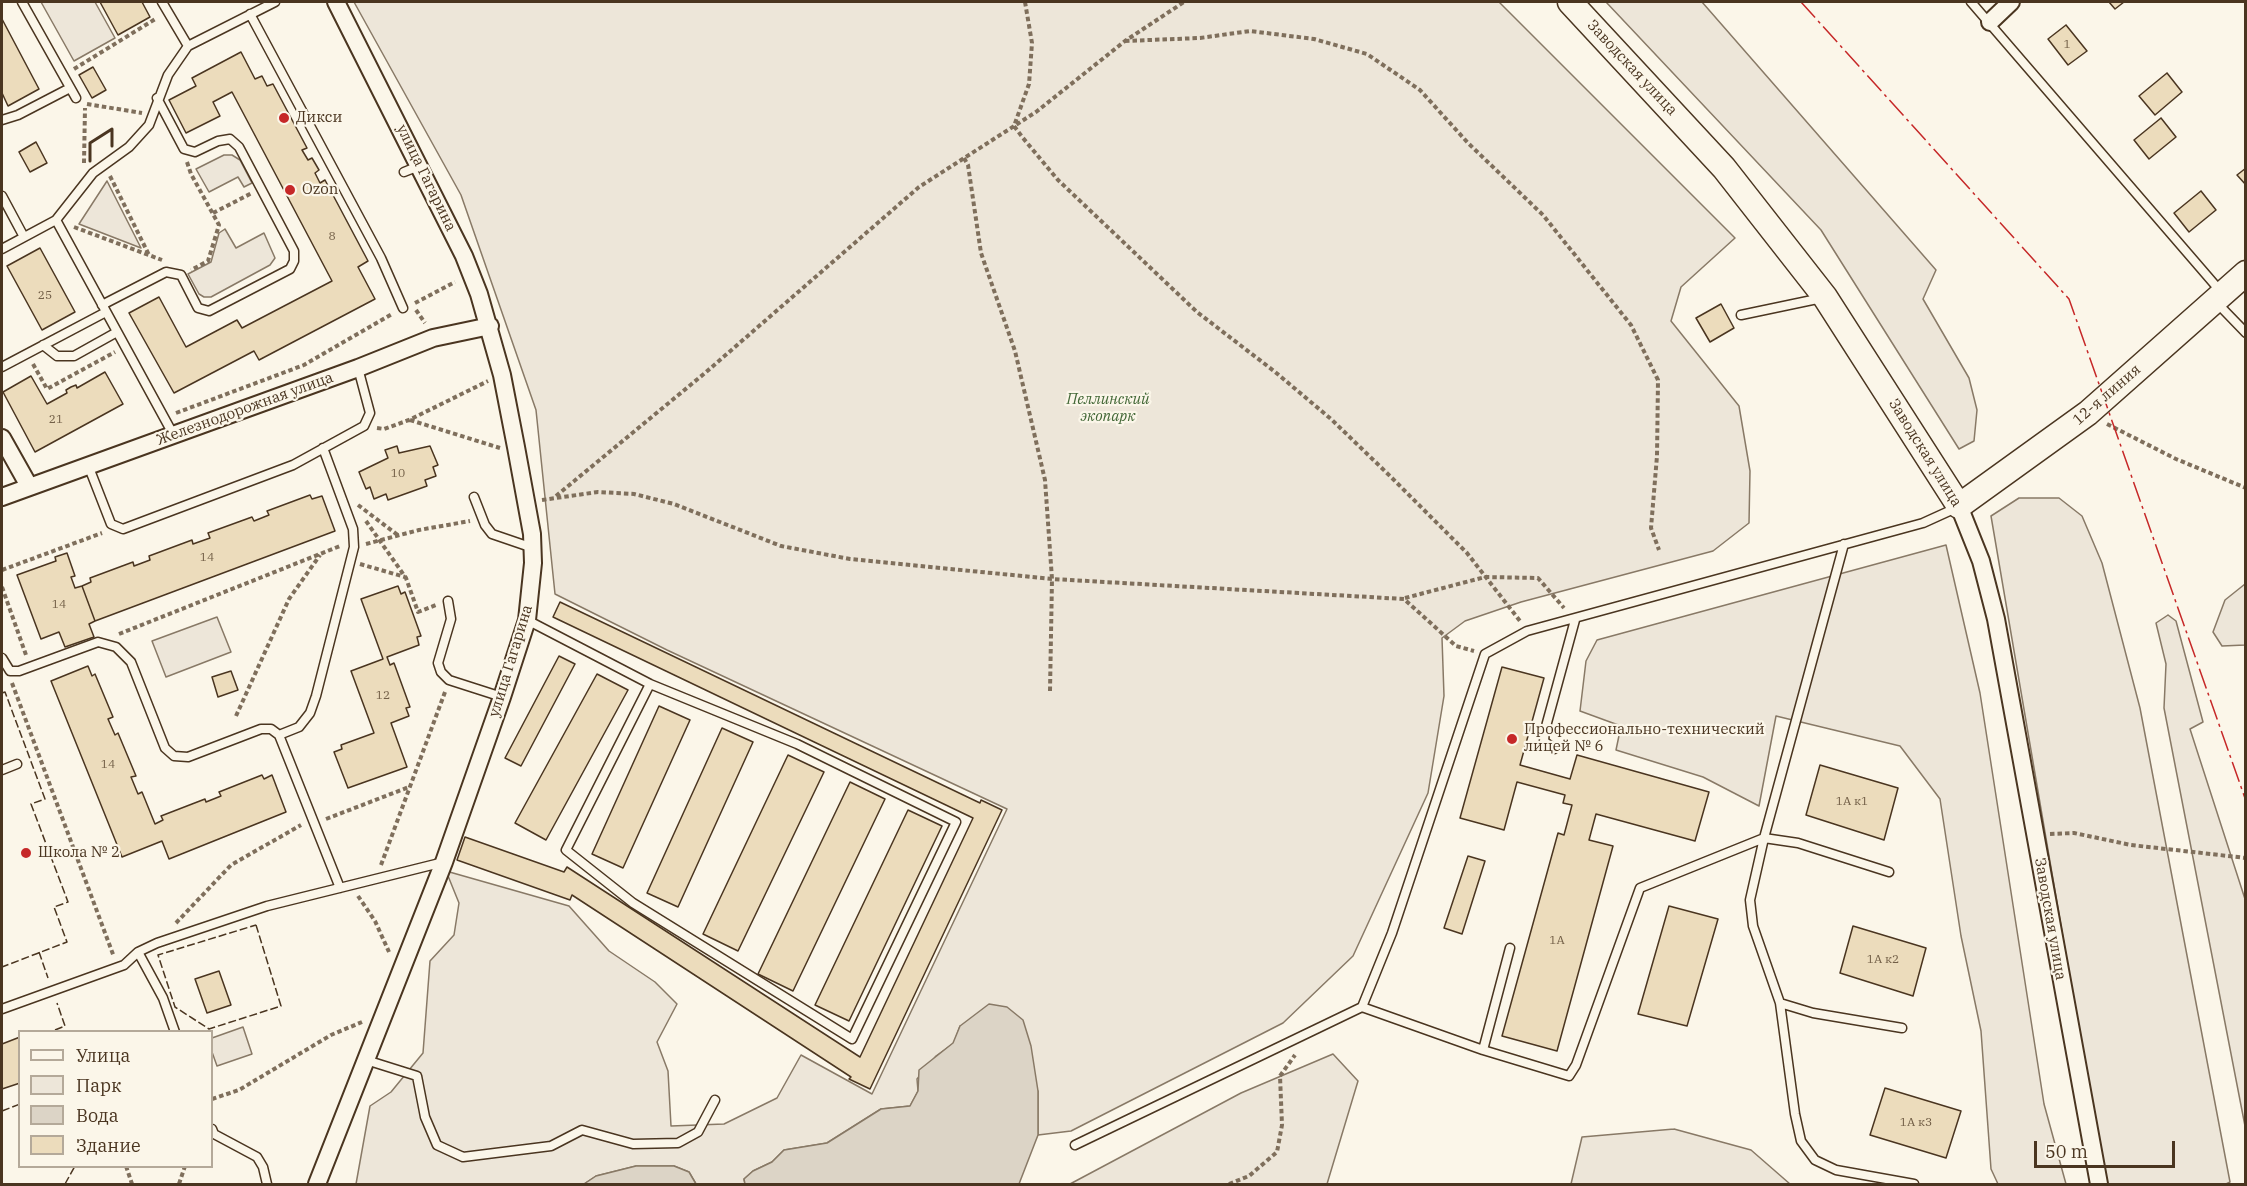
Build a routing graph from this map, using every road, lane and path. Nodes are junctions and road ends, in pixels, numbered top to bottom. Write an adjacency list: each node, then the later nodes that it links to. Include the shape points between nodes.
1 (22, 2): 15 (lane)
2 (162, 2): 10 (lane)
3 (275, 2): 11 (lane)
4 (336, 2): 42 (street, улица Гагарина, via 412,169 464,256)
5 (1025, 2): 21 (path, via 1032,43 1029,84)
6 (1184, 2): 13 (path)
7 (1570, 2): 38 (street, Заводская улица, via 1725,168)
8 (1971, 2): 12 (lane)
9 (2011, 2): 12 (street)
10 (167, 12): 14 (lane); 15 (path)
11 (250, 14): 14 (lane); 40 (lane, via 381,258)
12 (1990, 22): 37 (lane)
13 (1125, 41): 21 (path); 73 (path, via 1250,31 1314,39 1367,54 1420,90 1543,215 1631,325 1658,380 1651,528)
14 (188, 46): 18 (lane)
15 (63, 76): 16 (lane)
16 (69, 88): 17 (lane); 20 (lane)
17 (76, 98)
18 (157, 98): 19 (lane); 22 (lane)
19 (153, 115): 24 (lane, via 129,147); 25 (path, via 85,104)
20 (2, 120)
21 (1014, 126): 23 (path); 77 (path, via 1058,180 1197,312 1331,419 1467,553)
22 (184, 149): 26 (lane, via 195,152 230,139 239,147); 28 (path, via 191,174)
23 (964, 158): 62 (path, via 919,187 705,374); 79 (path, via 969,165 981,253 1015,351 1045,480)
24 (105, 165): 25 (lane); 32 (path)
25 (83, 184): 29 (lane)
26 (261, 188): 28 (path); 35 (lane, via 294,251 290,269 209,311 198,308)
27 (2, 195): 30 (lane)
28 (213, 213): 35 (path, via 219,225 208,261)
29 (56, 220): 30 (lane); 32 (path); 39 (lane)
30 (24, 237): 31 (lane)
31 (2, 249)
32 (150, 256): 33 (path, via 163,261)
33 (166, 272): 35 (lane); 39 (lane)
34 (2246, 273): 37 (street, 12-я линия)
35 (181, 276)
36 (455, 282): 45 (path, via 411,304)
37 (2219, 296): 44 (lane); 50 (street, 12-я линия)
38 (1825, 297): 41 (lane); 65 (street, Заводская улица)
39 (104, 308): 43 (lane); 46 (lane)
40 (403, 308): 51 (path, via 304,365)
41 (1741, 315)
42 (490, 326): 45 (street, Железнодорожная улица); 49 (street, улица Гагарина)
43 (117, 332): 46 (lane, via 74,356 57,356); 51 (lane)
44 (2246, 333)
45 (433, 338): 48 (street, Железнодорожная улица)
46 (43, 345): 47 (lane)
47 (2, 367)
48 (357, 368): 53 (lane, via 370,413); 54 (street, Железнодорожная улица)
49 (502, 375): 52 (path); 64 (street, улица Гагарина)
50 (2088, 414): 60 (path, via 2176,459); 65 (street, 12-я линия)
51 (164, 417): 54 (lane)
52 (409, 420): 53 (path, via 384,429); 57 (path)
53 (364, 426): 56 (lane)
54 (174, 435): 58 (street, Железнодорожная улица)
55 (2, 438): 59 (street)
56 (324, 448): 67 (lane, via 293,465 123,529); 70 (lane, via 353,529)
57 (503, 449)
58 (87, 465): 59 (street, Железнодорожная улица); 67 (lane)
59 (29, 486): 61 (street, Железнодорожная улица)
60 (2246, 488)
61 (2, 497)
62 (556, 497): 64 (path); 79 (path, via 598,492 634,494 674,504 781,546 850,559)
63 (474, 498): 66 (lane)
64 (526, 503): 72 (street, улица Гагарина)
65 (1959, 506): 71 (lane, via 1923,523); 102 (street, Заводская улица, via 1981,561 1996,619)
66 (482, 519): 68 (path); 72 (lane, via 492,534)
67 (116, 528): 76 (path)
68 (399, 536): 69 (path); 69 (path, via 353,501)
69 (378, 541): 70 (path); 78 (path)
70 (353, 544): 74 (path); 75 (lane)
71 (1844, 544): 84 (lane); 103 (lane)
72 (533, 548): 83 (street, улица Гагарина)
73 (1659, 550)
74 (320, 554): 86 (path); 95 (path, via 289,599)
75 (352, 561): 78 (path); 96 (lane, via 310,713 299,727)
76 (2, 570)
77 (1485, 577): 81 (path); 84 (path, via 1538,578); 85 (path)
78 (406, 578): 82 (path, via 418,612)
79 (1052, 579): 81 (path); 93 (path)
80 (2, 586): 89 (path)
81 (1404, 598): 87 (path, via 1456,646)
82 (448, 601): 91 (lane, via 451,619 438,663)
83 (527, 620): 92 (lane); 94 (street, улица Гагарина)
84 (1575, 620): 85 (lane); 97 (lane, via 1545,730 1544,741)
85 (1527, 631): 87 (lane)
86 (98, 642): 89 (lane); 96 (lane, via 116,647 131,662 165,748 174,756 188,757 261,729 271,729)
87 (1485, 654): 116 (lane, via 1392,933)
88 (2, 658): 90 (lane)
89 (30, 667): 90 (lane)
90 (10, 670): 113 (path, via 12,685)
91 (449, 680): 94 (lane); 100 (path)
92 (650, 684): 92 (lane, via 797,744 956,822 852,1039 633,903 566,850)
93 (1050, 691)
94 (502, 697): 105 (street, улица Гагарина)
95 (236, 716)
96 (279, 735): 101 (lane)
97 (1554, 749)
98 (17, 764): 99 (lane)
99 (2, 770)
100 (410, 787): 101 (path); 107 (path)
101 (313, 822): 109 (lane); 110 (path, via 231,865)
102 (2035, 834): 104 (path, via 2074,833 2131,845); 136 (street, Заводская улица)
103 (1764, 838): 106 (lane, via 1798,843); 115 (lane, via 1750,900 1753,926); 121 (lane, via 1640,888 1569,1076)
104 (2246, 858)
105 (444, 862): 107 (lane); 114 (street, улица Гагарина)
106 (1889, 872)
107 (376, 879): 108 (lane)
108 (351, 885): 109 (lane); 114 (path, via 375,921)
109 (340, 888): 110 (lane, via 267,906)
110 (157, 943): 112 (lane)
111 (1510, 948): 121 (lane)
112 (138, 952): 113 (lane); 120 (lane, via 163,998)
113 (117, 967): 117 (lane)
114 (399, 975): 118 (street, улица Гагарина)
115 (1780, 1003): 119 (lane); 135 (lane, via 1795,1114 1802,1141 1815,1160 1836,1170)
116 (1362, 1007): 121 (lane); 127 (lane)
117 (2, 1008)
118 (385, 1012): 123 (street, улица Гагарина); 124 (path, via 331,1035 239,1090)
119 (1902, 1028)
120 (174, 1030)
121 (1483, 1050)
122 (1297, 1053): 134 (path, via 1280,1076 1282,1125 1277,1152 1248,1176)
123 (366, 1060): 125 (lane, via 417,1076 425,1117 437,1145 463,1157 550,1146 582,1130 633,1144 678,1143 698,1132); 133 (street, улица Гагарина)
124 (213, 1099)
125 (715, 1100)
126 (213, 1132): 132 (lane, via 257,1157 264,1167)
127 (1075, 1144)
128 (126, 1168): 130 (path)
129 (185, 1168): 131 (path)
130 (132, 1185)
131 (179, 1185)
132 (267, 1185)
133 (317, 1185)
134 (1229, 1185)
135 (1914, 1185)
136 (2099, 1185)

